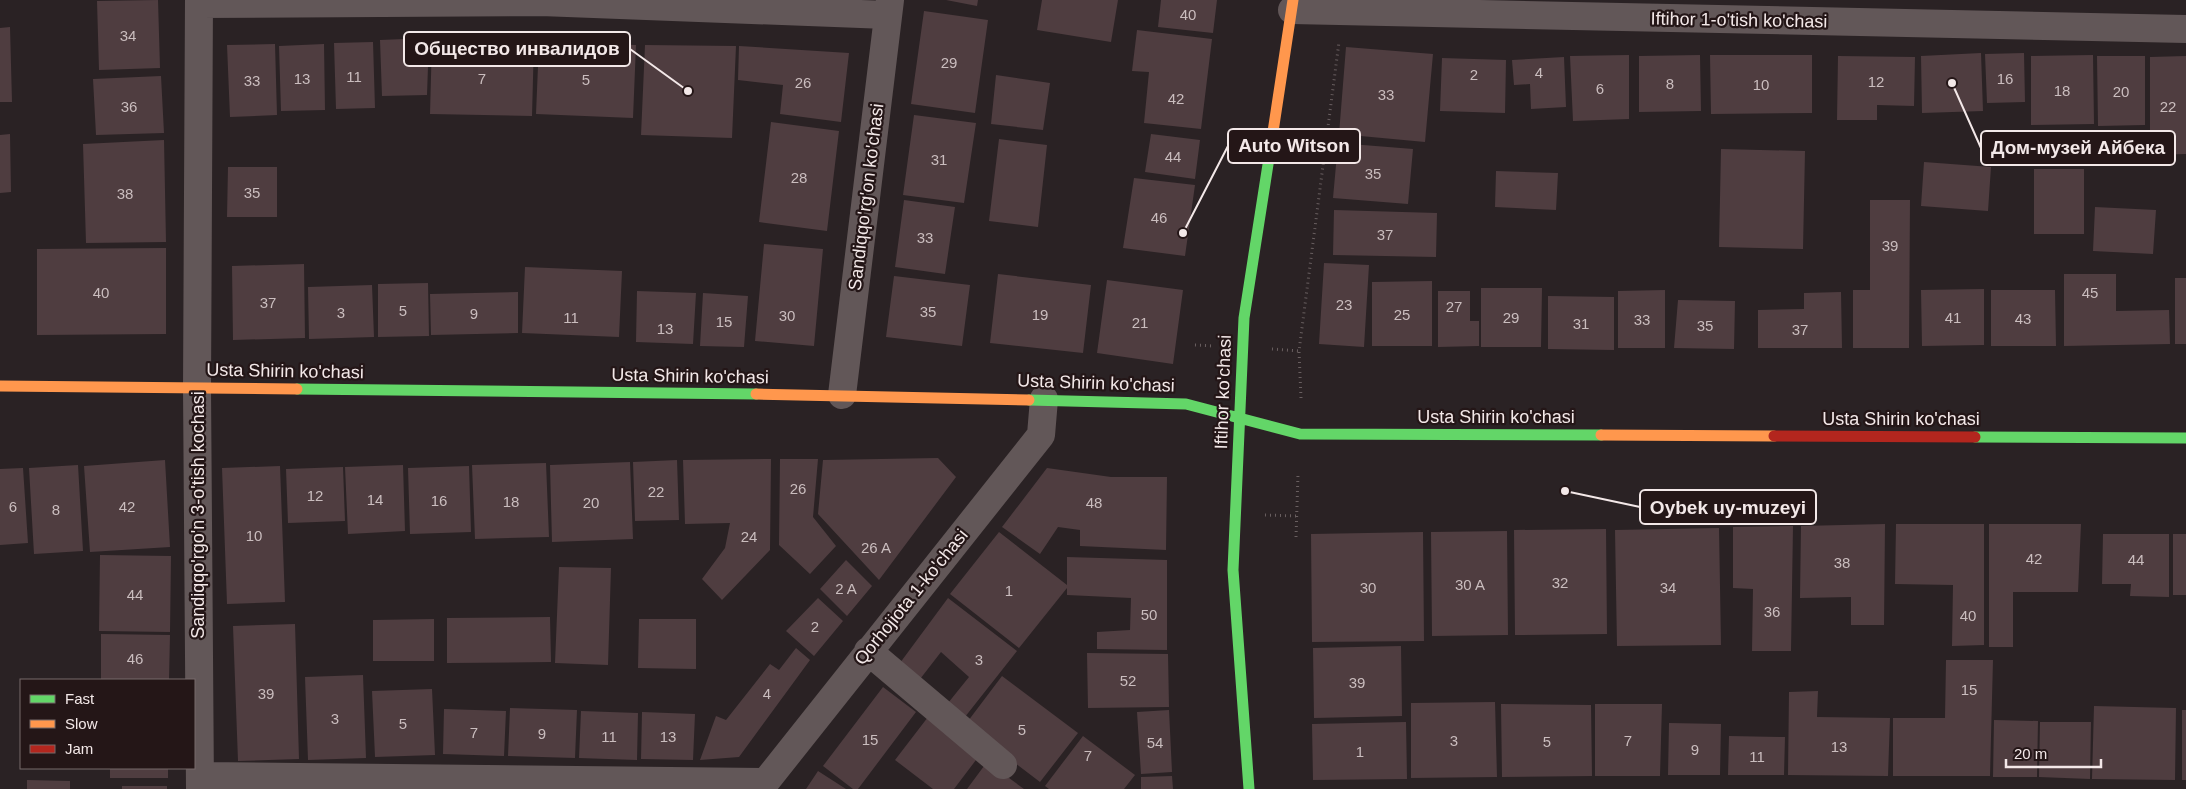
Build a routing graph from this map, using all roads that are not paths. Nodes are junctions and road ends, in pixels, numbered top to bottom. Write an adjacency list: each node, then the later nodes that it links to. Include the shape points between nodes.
1 (541, 1): 2 (street); 4 (street)
2 (199, 2): 7 (street, Sandiqqo'rgo'n 3-o'tish kochasi)
3 (1292, 5): 5 (street, Iftihor 1-o'tish ko'chasi, via 1343,11); 10 (main road, Iftihor ko'chasi, via 1244,318)
4 (888, 8): 8 (street, Sandiqqo'rg'on ko'chasi)
5 (2186, 29)
6 (0, 386): 7 (main road, Usta Shirin ko'chasi)
7 (198, 388): 8 (main road, Usta Shirin ko'chasi); 14 (street, Sandiqqo'rgo'n 3-o'tish kochasi)
8 (842, 395): 9 (main road, Usta Shirin ko'chasi)
9 (1044, 399): 10 (main road, Usta Shirin ko'chasi, via 1186,404); 12 (street, Qorhojiota 1-ko'chasi, via 1041,436)
10 (1240, 418): 11 (main road, Usta Shirin ko'chasi, via 1300,434); 16 (main road, Iftihor ko'chasi, via 1233,570)
11 (2186, 438)
12 (868, 651): 13 (street); 15 (street, Qorhojiota 1-ko'chasi)
13 (1003, 765)
14 (200, 783): 15 (street)
15 (762, 786)
16 (1250, 789)

